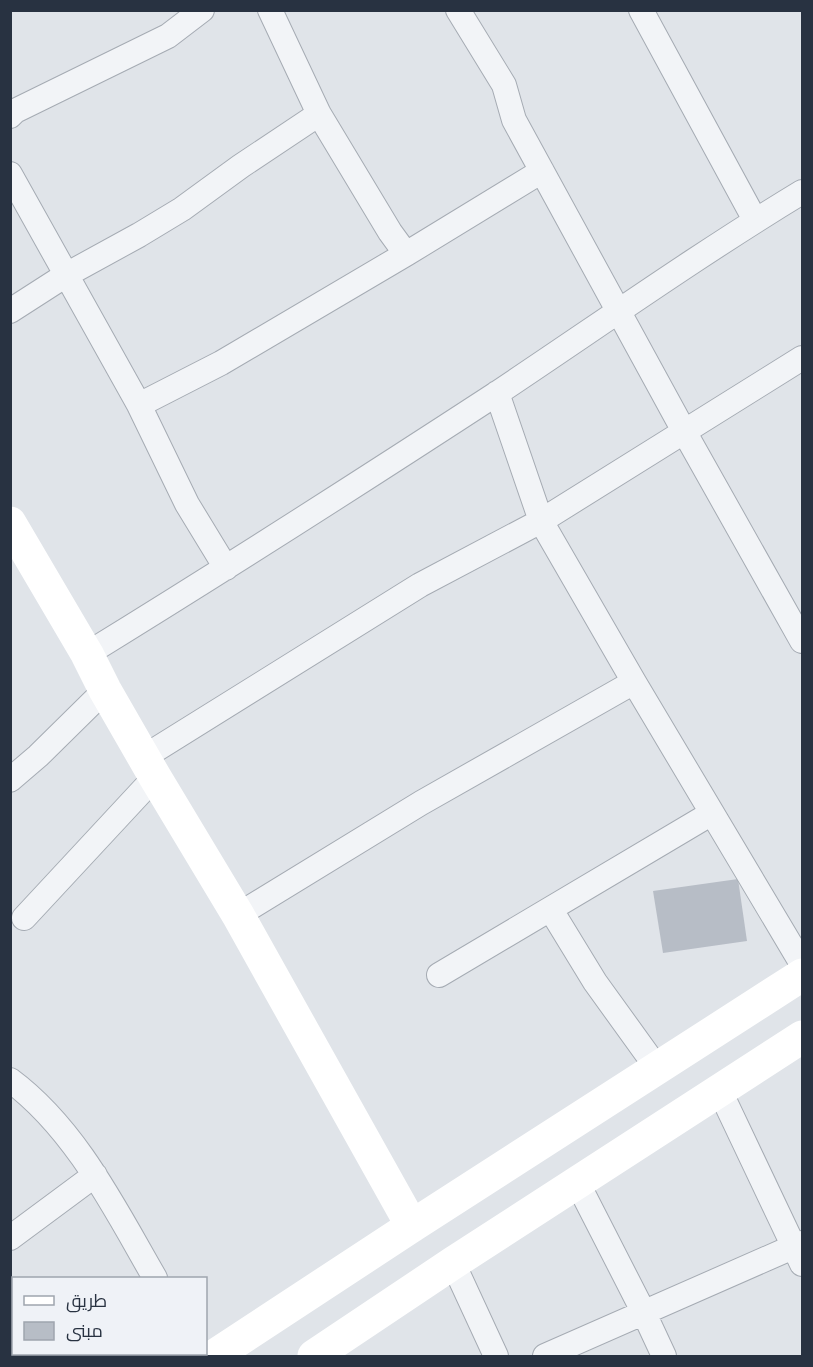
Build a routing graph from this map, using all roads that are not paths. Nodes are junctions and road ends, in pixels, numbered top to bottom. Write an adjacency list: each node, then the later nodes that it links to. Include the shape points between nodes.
1 (202, 10): 6 (street, via 168,36 70,82)
2 (270, 10): 5 (street)
3 (458, 10): 7 (street, via 504,85 514,120)
4 (641, 10): 10 (street)
5 (319, 114): 11 (street); 12 (street, via 182,209)
6 (10, 116)
7 (542, 171): 11 (street); 14 (street)
8 (10, 174): 12 (street)
9 (802, 192): 10 (street)
10 (755, 220): 14 (street)
11 (406, 254): 17 (street, via 221,363)
12 (66, 275): 13 (street); 17 (street)
13 (10, 311)
14 (619, 311): 16 (street); 18 (street)
15 (802, 358): 18 (street)
16 (497, 393): 19 (street); 21 (street)
17 (139, 405): 21 (street, via 187,504)
18 (685, 433): 19 (street); 22 (street)
19 (541, 521): 24 (street); 26 (street, via 420,585)
20 (10, 523): 23 (street)
21 (226, 568): 23 (street)
22 (802, 641)
23 (87, 654): 25 (street)
24 (634, 682): 28 (street); 30 (street, via 421,803)
25 (105, 690): 26 (street); 27 (street)
26 (149, 767): 30 (street); 31 (street)
27 (10, 780)
28 (712, 813): 29 (street); 32 (street)
29 (550, 910): 33 (street); 38 (street, via 595,982)
30 (238, 915): 43 (street)
31 (24, 918)
32 (802, 964)
33 (439, 975)
34 (802, 975): 35 (street)
35 (736, 1017): 37 (street); 38 (street)
36 (802, 1037): 37 (street)
37 (763, 1062): 40 (street)
38 (657, 1068): 43 (street)
39 (10, 1080): 41 (street, via 56,1124)
40 (719, 1089): 42 (street); 45 (street)
41 (95, 1175): 44 (street); 47 (street)
42 (577, 1182): 46 (street); 48 (street)
43 (412, 1227): 50 (street)
44 (10, 1238)
45 (800, 1251): 48 (street)
46 (453, 1263): 49 (street); 51 (street)
47 (154, 1277)
48 (645, 1313): 52 (street); 53 (street)
49 (321, 1354)
50 (214, 1356)
51 (496, 1356)
52 (545, 1356)
53 (664, 1356)

